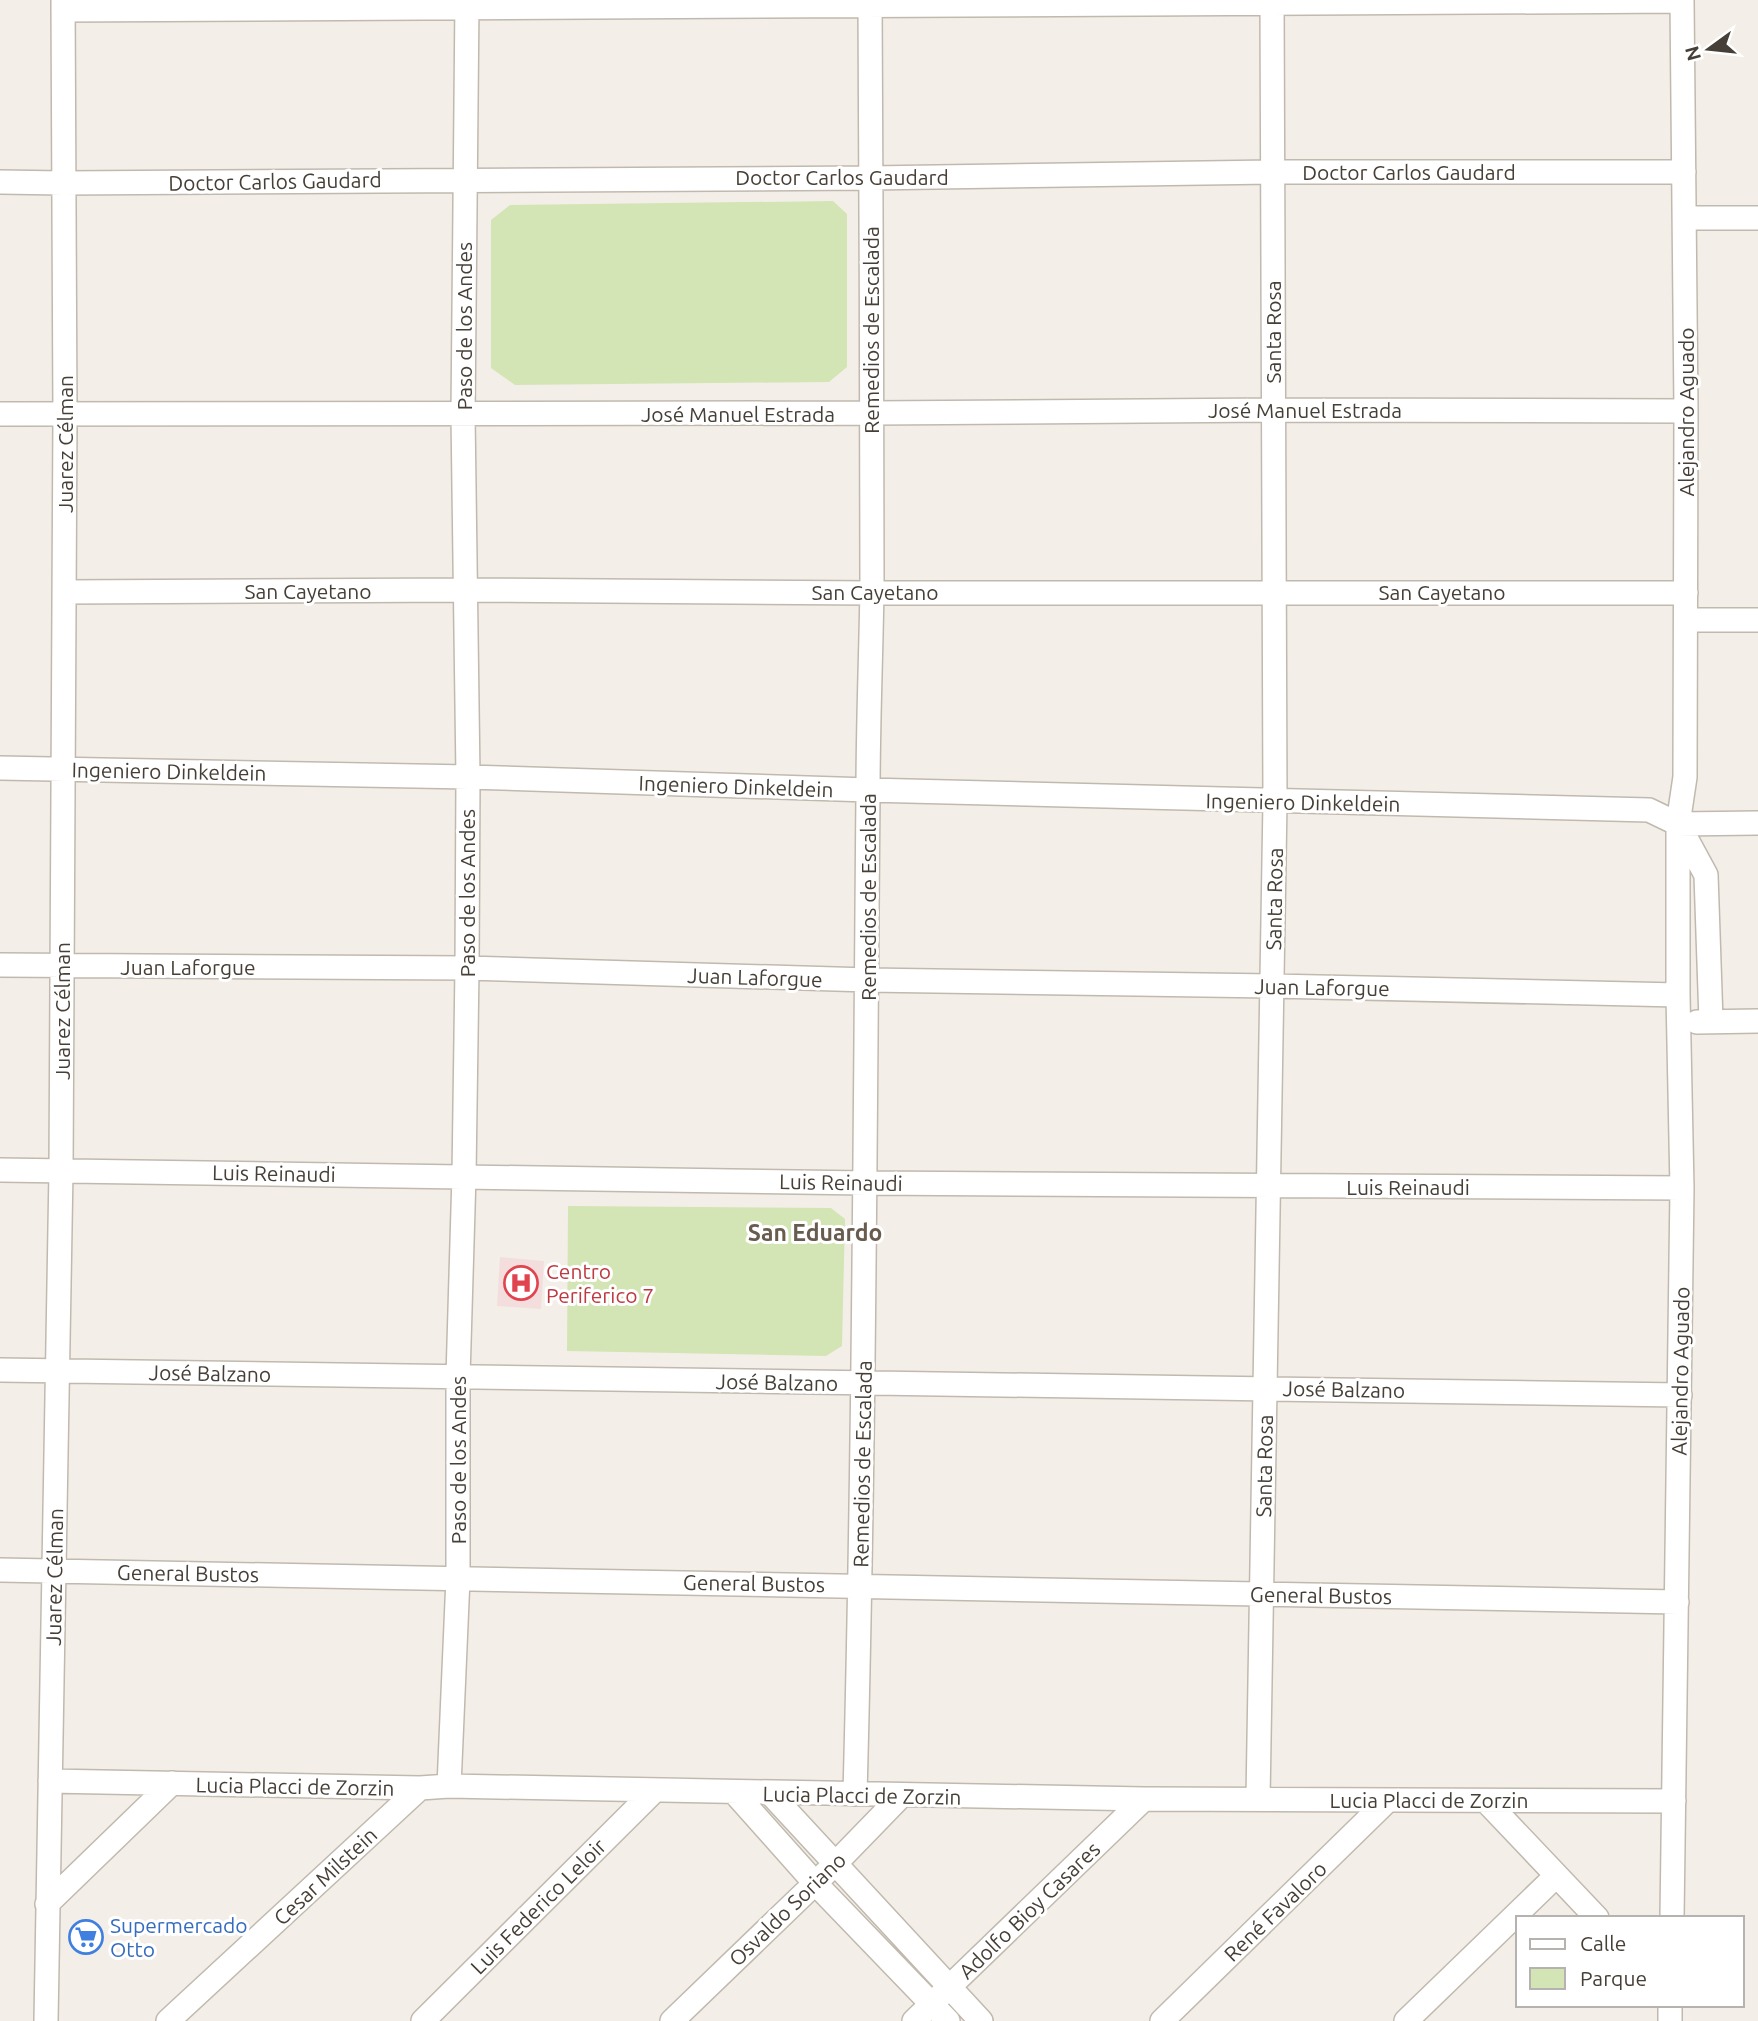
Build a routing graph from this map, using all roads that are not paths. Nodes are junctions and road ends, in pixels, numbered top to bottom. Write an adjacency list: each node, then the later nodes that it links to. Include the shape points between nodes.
1 (1682, 0): 2 (street); 7 (street, Alejandro Aguado)
2 (1272, 1): 3 (street); 6 (street, Santa Rosa)
3 (870, 3): 4 (street); 8 (street, Remedios de Escalada)
4 (467, 4): 5 (street); 9 (street, Paso de los Andes)
5 (63, 5): 11 (street, Juarez Célman)
6 (1273, 172): 7 (street, Doctor Carlos Gaudard); 8 (street, Doctor Carlos Gaudard); 14 (street, Santa Rosa)
7 (1684, 172): 12 (street, Alejandro Aguado)
8 (871, 177): 9 (street, Doctor Carlos Gaudard); 16 (street, Remedios de Escalada)
9 (464, 179): 11 (street, Doctor Carlos Gaudard); 19 (street, Paso de los Andes)
10 (0, 182): 11 (street, Doctor Carlos Gaudard)
11 (63, 183): 18 (street, Juarez Célman)
12 (1685, 218): 13 (street); 15 (street, Alejandro Aguado)
13 (1758, 218)
14 (1273, 410): 15 (street, José Manuel Estrada); 16 (street, José Manuel Estrada); 22 (street, Santa Rosa)
15 (1686, 411): 24 (street, Alejandro Aguado)
16 (872, 413): 19 (street, José Manuel Estrada); 23 (street, Remedios de Escalada)
17 (0, 414): 18 (street, José Manuel Estrada)
18 (65, 415): 19 (street, José Manuel Estrada); 21 (street, Juarez Célman)
19 (463, 415): 20 (street, Paso de los Andes)
20 (465, 590): 21 (street, San Cayetano); 23 (street, San Cayetano); 29 (street, Paso de los Andes)
21 (64, 592): 28 (street, Juarez Célman)
22 (1276, 592): 23 (street, San Cayetano); 24 (street, San Cayetano); 31 (street, Santa Rosa)
23 (872, 593): 30 (street, Remedios de Escalada)
24 (1686, 593): 25 (street, Alejandro Aguado)
25 (1686, 620): 26 (street); 33 (street, Alejandro Aguado, via 1685,778)
26 (1758, 620)
27 (0, 768): 28 (street, Ingeniero Dinkeldein)
28 (63, 769): 29 (street, Ingeniero Dinkeldein); 35 (street, Juarez Célman)
29 (468, 777): 30 (street, Ingeniero Dinkeldein); 36 (street, Paso de los Andes)
30 (868, 790): 31 (street, Ingeniero Dinkeldein); 37 (street, Remedios de Escalada)
31 (1275, 802): 33 (street, Ingeniero Dinkeldein, via 1649,810); 38 (street, Santa Rosa)
32 (1758, 823): 33 (street)
33 (1678, 824): 39 (street, Alejandro Aguado); 40 (street, via 1706,876)
34 (0, 965): 35 (street, Juan Laforgue)
35 (62, 966): 36 (street, Juan Laforgue); 44 (street, Juarez Célman)
36 (467, 968): 37 (street, Juan Laforgue); 45 (street, Paso de los Andes)
37 (868, 981): 38 (street, Juan Laforgue); 46 (street, Remedios de Escalada)
38 (1273, 986): 39 (street, Juan Laforgue); 47 (street, Santa Rosa)
39 (1678, 995): 42 (street, Alejandro Aguado)
40 (1711, 1021): 41 (street); 42 (street)
41 (1758, 1021)
42 (1680, 1023): 48 (street, Alejandro Aguado)
43 (0, 1170): 44 (street, Luis Reinaudi)
44 (61, 1171): 45 (street, Luis Reinaudi); 50 (street, Juarez Célman)
45 (464, 1175): 46 (street, Luis Reinaudi); 51 (street, Paso de los Andes)
46 (866, 1183): 47 (street, Luis Reinaudi); 52 (street, Remedios de Escalada)
47 (1269, 1186): 48 (street, Luis Reinaudi); 53 (street, Santa Rosa)
48 (1682, 1188): 54 (street, Alejandro Aguado)
49 (0, 1370): 50 (street, José Balzano)
50 (57, 1371): 51 (street, José Balzano); 56 (street, Juarez Célman)
51 (458, 1377): 52 (street, José Balzano); 57 (street, Paso de los Andes)
52 (862, 1383): 53 (street, José Balzano); 58 (street, Remedios de Escalada)
53 (1266, 1388): 54 (street, José Balzano); 59 (street, Santa Rosa)
54 (1680, 1395): 60 (street, Alejandro Aguado)
55 (0, 1570): 56 (street, General Bustos)
56 (54, 1571): 57 (street, General Bustos); 61 (street, Juarez Célman)
57 (458, 1578): 58 (street, General Bustos); 63 (street, Paso de los Andes)
58 (860, 1585): 59 (street, General Bustos); 68 (street, Remedios de Escalada)
59 (1262, 1594): 60 (street, General Bustos); 71 (street, Santa Rosa)
60 (1677, 1602): 74 (street, Alejandro Aguado)
61 (50, 1781): 62 (street, Lucia Placci de Zorzin); 78 (street, Juarez Célman)
62 (172, 1783): 64 (street, Lucia Placci de Zorzin); 78 (street)
63 (449, 1786): 64 (street, Lucia Placci de Zorzin); 65 (street, Lucia Placci de Zorzin)
64 (420, 1788): 84 (street, Cesar Milstein)
65 (654, 1791): 66 (street, Lucia Placci de Zorzin); 85 (street, Luis Federico Leloir)
66 (734, 1792): 67 (street, Lucia Placci de Zorzin); 77 (street)
67 (770, 1793): 68 (street, Lucia Placci de Zorzin); 75 (street)
68 (855, 1794): 69 (street, Lucia Placci de Zorzin)
69 (901, 1796): 70 (street, Lucia Placci de Zorzin); 75 (street, Osvaldo Soriano)
70 (1144, 1799): 71 (street, Lucia Placci de Zorzin); 81 (street, Adolfo Bioy Casares)
71 (1258, 1799): 72 (street, Lucia Placci de Zorzin)
72 (1387, 1801): 73 (street, Lucia Placci de Zorzin); 90 (street, René Favaloro)
73 (1486, 1801): 74 (street, Lucia Placci de Zorzin); 76 (street)
74 (1674, 1801): 80 (street, Alejandro Aguado)
75 (835, 1864): 77 (street, Osvaldo Soriano); 81 (street)
76 (1556, 1876): 79 (street); 91 (street)
77 (815, 1883): 82 (street); 86 (street, Osvaldo Soriano)
78 (47, 1904): 83 (street, Juarez Célman)
79 (1595, 1916)
80 (1672, 1916)
81 (948, 1988): 82 (street, Adolfo Bioy Casares); 89 (street)
82 (932, 2004): 87 (street, Adolfo Bioy Casares); 88 (street)
83 (46, 2021)
84 (168, 2021)
85 (423, 2021)
86 (672, 2021)
87 (914, 2021)
88 (948, 2021)
89 (981, 2021)
90 (1162, 2021)
91 (1406, 2021)

